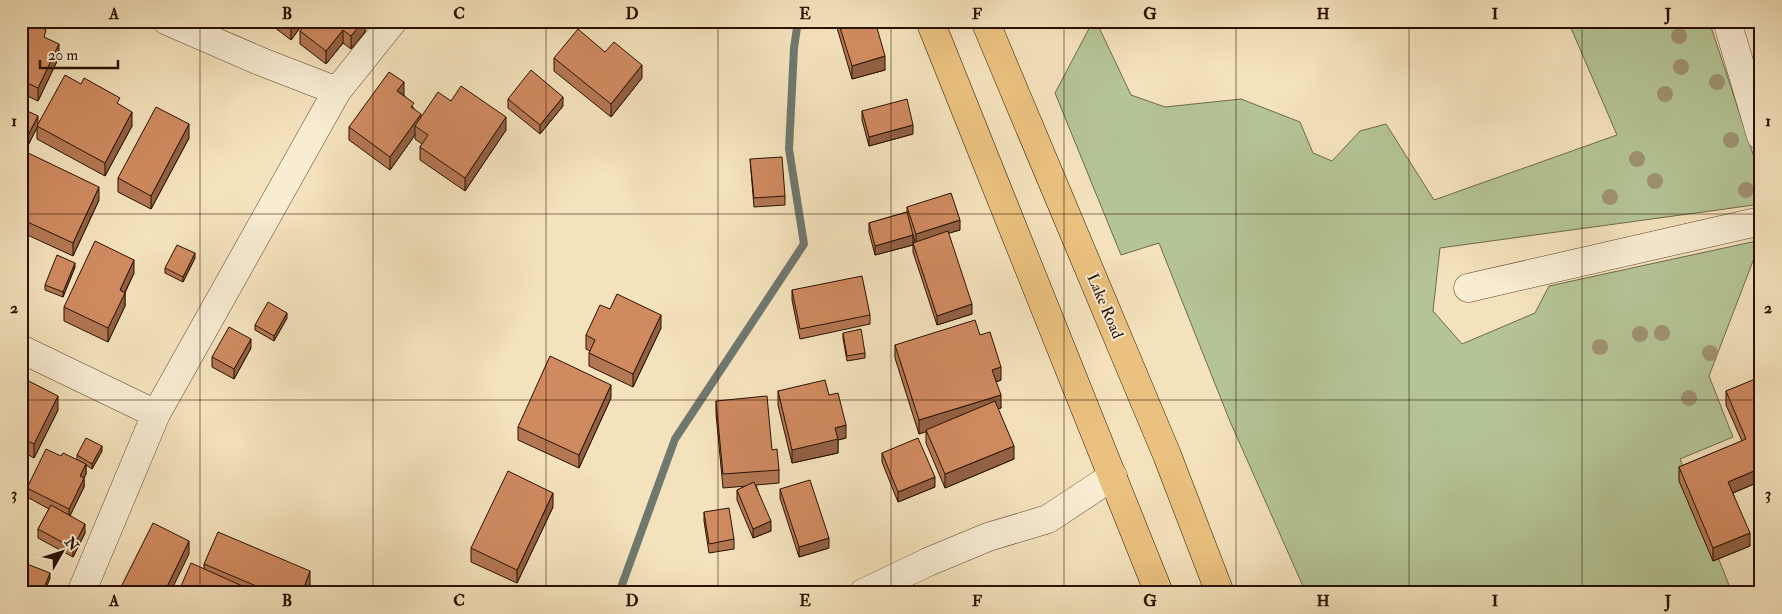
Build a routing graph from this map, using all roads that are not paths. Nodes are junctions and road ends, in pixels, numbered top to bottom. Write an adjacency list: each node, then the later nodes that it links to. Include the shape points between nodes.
1 (167, 21): 6 (street)
2 (393, 21): 6 (street)
3 (930, 21): 13 (main road)
4 (985, 21): 17 (main road, Lake Road, via 1167,455)
5 (1727, 21): 7 (street)
6 (337, 91): 12 (street)
7 (1755, 93): 8 (street)
8 (1761, 136)
9 (1761, 221): 10 (street)
10 (1468, 288)
11 (21, 349): 12 (street)
12 (156, 414): 14 (street)
13 (1113, 476): 15 (street, via 1048,519 988,537); 16 (main road)
14 (81, 593)
15 (863, 593)
16 (1159, 593)
17 (1220, 593)

